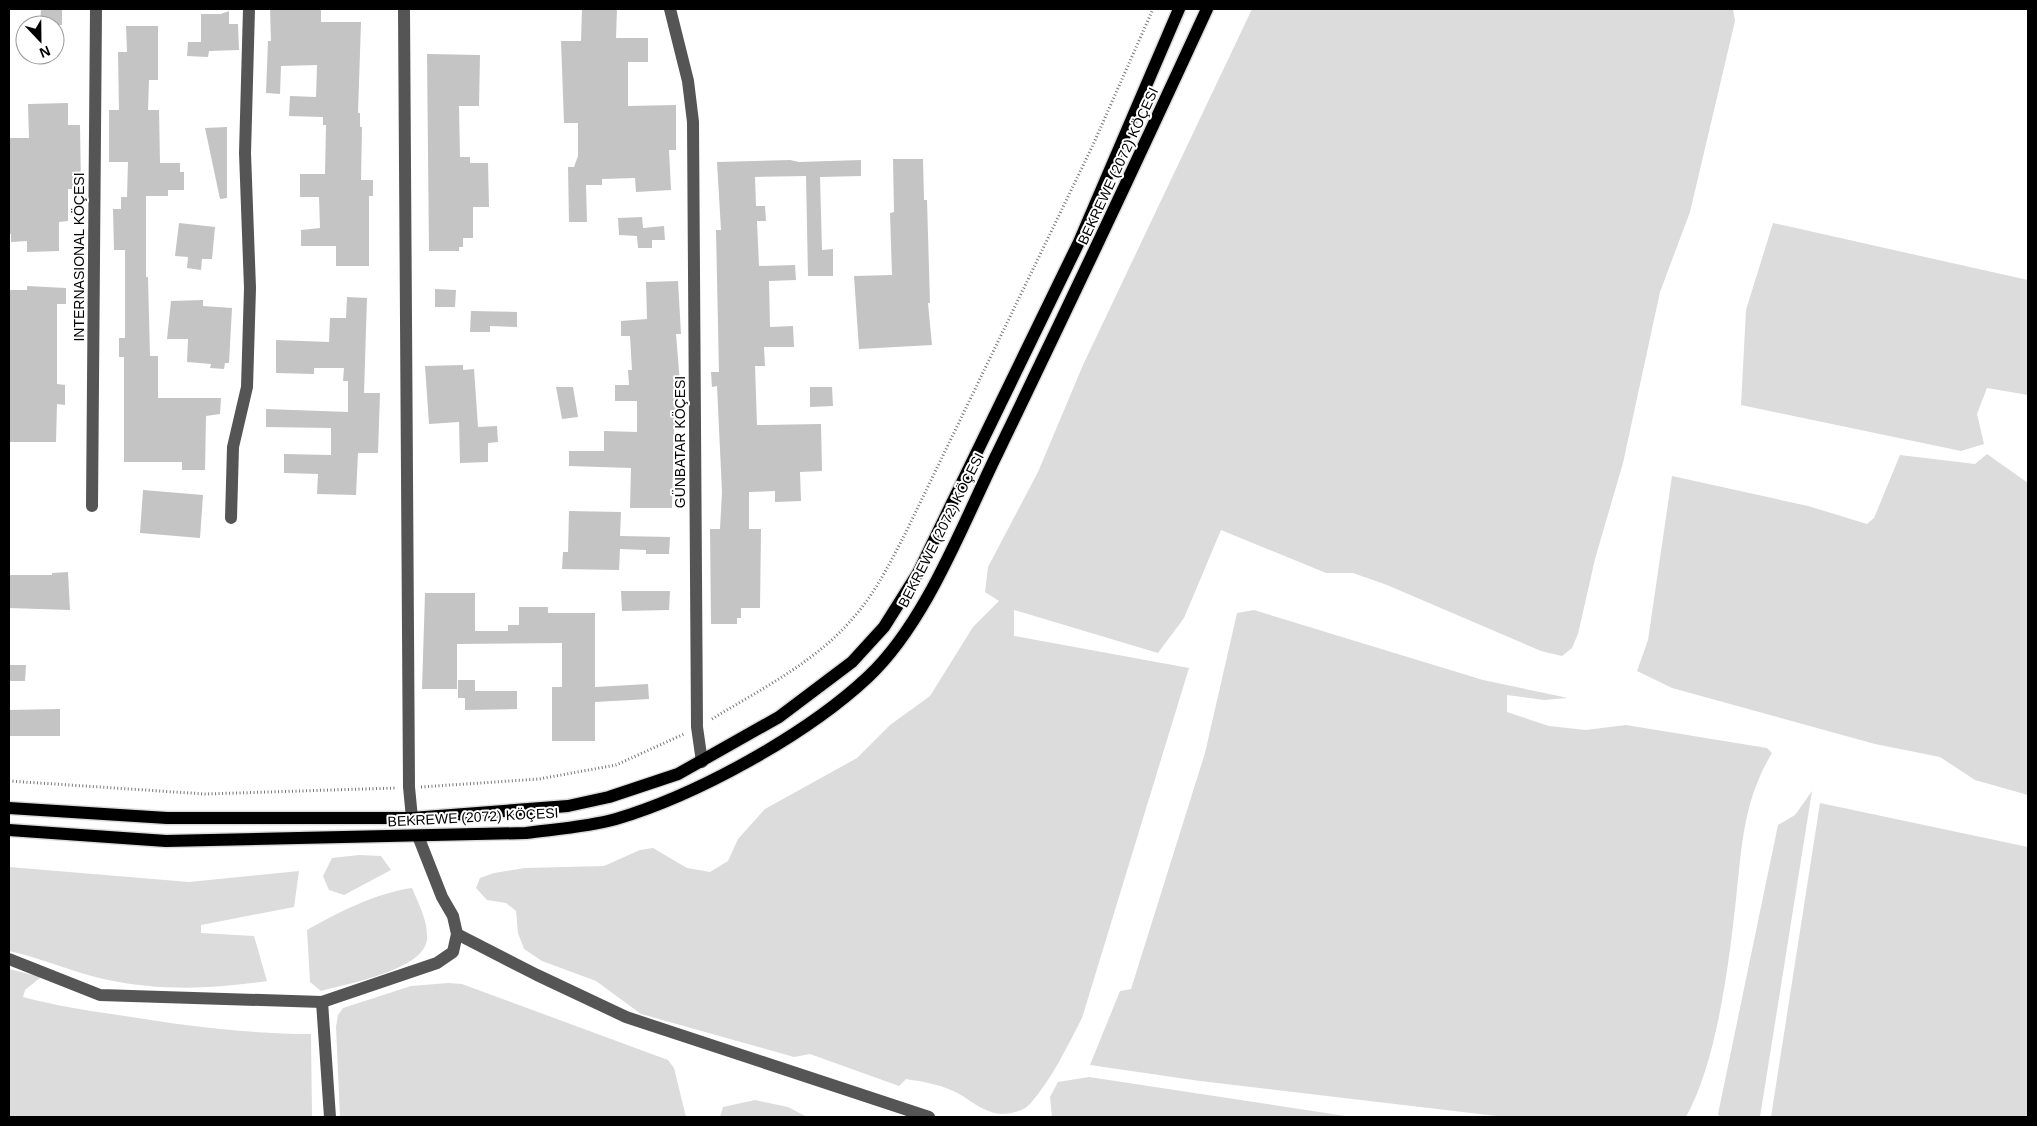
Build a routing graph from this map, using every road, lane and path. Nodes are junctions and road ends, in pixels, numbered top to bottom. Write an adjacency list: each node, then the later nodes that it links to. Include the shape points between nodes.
1 (96, 9): 8 (street, INTERNASIONAL KÖÇESI)
2 (249, 9): 9 (street, via 245,152 250,288 248,377 233,446)
3 (404, 9): 13 (street)
4 (670, 9): 10 (street, GÜNBATAR KÖÇESI, via 688,81 693,122)
5 (1153, 9): 10 (path, via 1092,147 882,577 854,617 813,656)
6 (1178, 9): 11 (main road, BEKREWE (2072) KÖÇESI, via 1079,242 918,573 884,627 852,662 815,691)
7 (1207, 9): 17 (main road, BEKREWE (2072) KÖÇESI, via 934,584 901,638 869,676 832,706 739,766 685,793 616,819 526,833)
8 (92, 506)
9 (231, 518)
10 (697, 728): 11 (street, GÜNBATAR KÖÇESI); 13 (path, via 616,765 539,779)
11 (702, 762): 15 (main road, BEKREWE (2072) KÖÇESI, via 678,774 609,797 568,806)
12 (9, 781): 13 (path, via 205,794)
13 (409, 787): 15 (street)
14 (9, 808): 15 (main road, BEKREWE (2072) KÖÇESI, via 167,818)
15 (412, 818)
16 (9, 830): 17 (main road, BEKREWE (2072) KÖÇESI, via 166,842)
17 (418, 836): 18 (street, via 453,916)
18 (457, 934): 20 (street, via 453,952 437,964); 22 (street, via 626,1017)
19 (9, 959): 20 (street, via 100,995)
20 (322, 1002): 21 (street)
21 (330, 1117)
22 (928, 1117)

